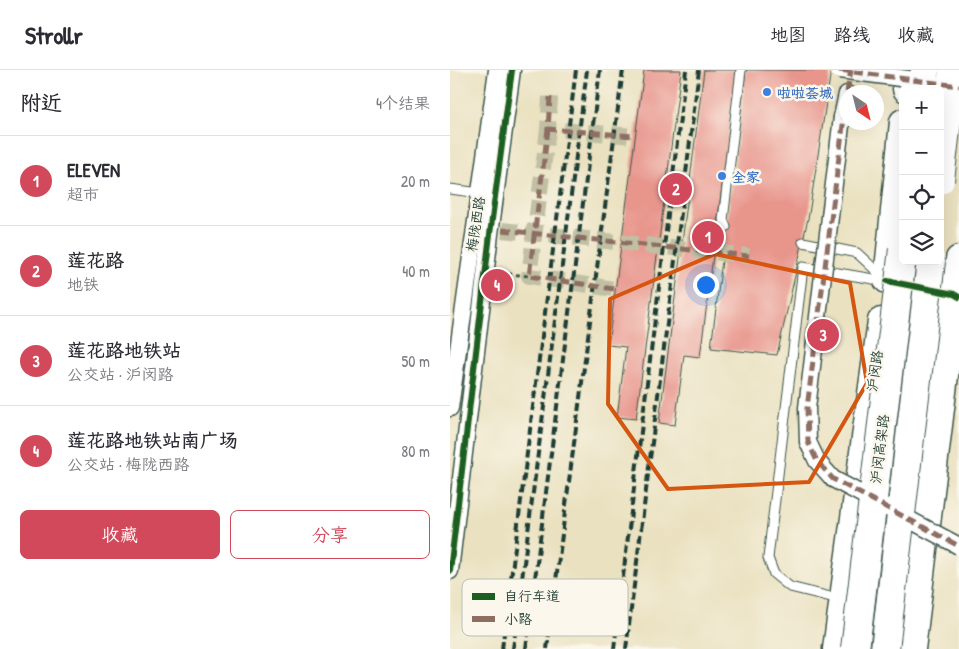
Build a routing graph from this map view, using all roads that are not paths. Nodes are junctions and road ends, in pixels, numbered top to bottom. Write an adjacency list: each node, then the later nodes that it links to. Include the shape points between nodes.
1 (497, 70): 16 (street, 梅陇西路)
2 (512, 70): 26 (street)
3 (741, 70): 17 (lane, via 723,220)
4 (847, 70): 8 (street); 11 (street, bridge)
5 (908, 70): 9 (main road)
6 (925, 70): 10 (highway, bridge)
7 (953, 70): 14 (highway, bridge)
8 (847, 85)
9 (906, 85)
10 (923, 85)
11 (959, 86)
12 (842, 130): 25 (street, bridge, via 807,408 808,442 817,461 833,479)
13 (902, 130): 22 (main road, 沪闵路)
14 (941, 175)
15 (450, 188): 16 (lane)
16 (480, 192): 24 (street, 梅陇西路)
17 (726, 227)
18 (803, 242): 22 (lane, via 857,253)
19 (959, 259): 23 (main road)
20 (901, 265): 29 (highway, 沪闵高架路, bridge)
21 (931, 265): 30 (highway, bridge)
22 (887, 281): 27 (main road, 沪闵路); 27 (lane, via 803,267 768,558 774,574 790,587)
23 (957, 292): 31 (main road)
24 (450, 408)
25 (959, 546)
26 (450, 571)
27 (842, 600): 28 (main road, 沪闵路)
28 (836, 649)
29 (855, 649)
30 (885, 649)
31 (912, 649)

